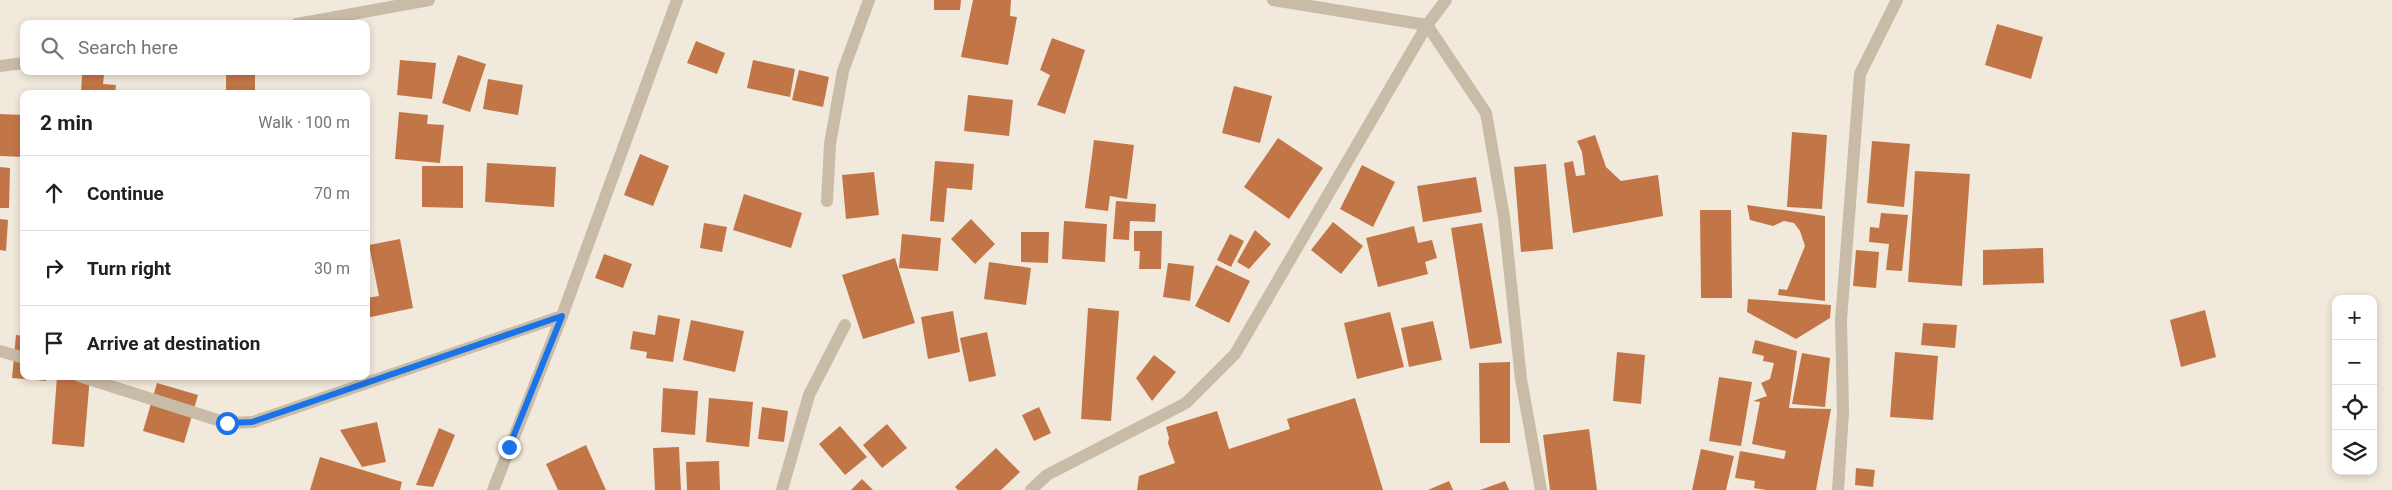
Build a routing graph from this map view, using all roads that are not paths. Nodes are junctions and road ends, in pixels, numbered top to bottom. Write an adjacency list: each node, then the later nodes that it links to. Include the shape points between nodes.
1 (429, 0): 7 (street)
2 (677, 0): 12 (street)
3 (869, 0): 11 (street, via 843,71 830,144)
4 (1273, 0): 8 (street)
5 (1446, 0): 8 (street)
6 (1896, 0): 21 (street, via 1860,74 1841,320 1843,412)
7 (319, 20)
8 (1427, 25): 19 (street, via 1235,354 1186,403 1047,475); 20 (street, via 1486,113 1504,217 1521,379)
9 (20, 64): 10 (street)
10 (0, 66)
11 (827, 201)
12 (562, 316): 16 (street, via 252,422 227,423); 17 (street)
13 (845, 325): 18 (street, via 809,395)
14 (0, 351): 15 (street)
15 (20, 357)
16 (92, 380)
17 (492, 490)
18 (782, 490)
19 (1031, 490)
20 (1541, 490)
21 (1838, 490)

